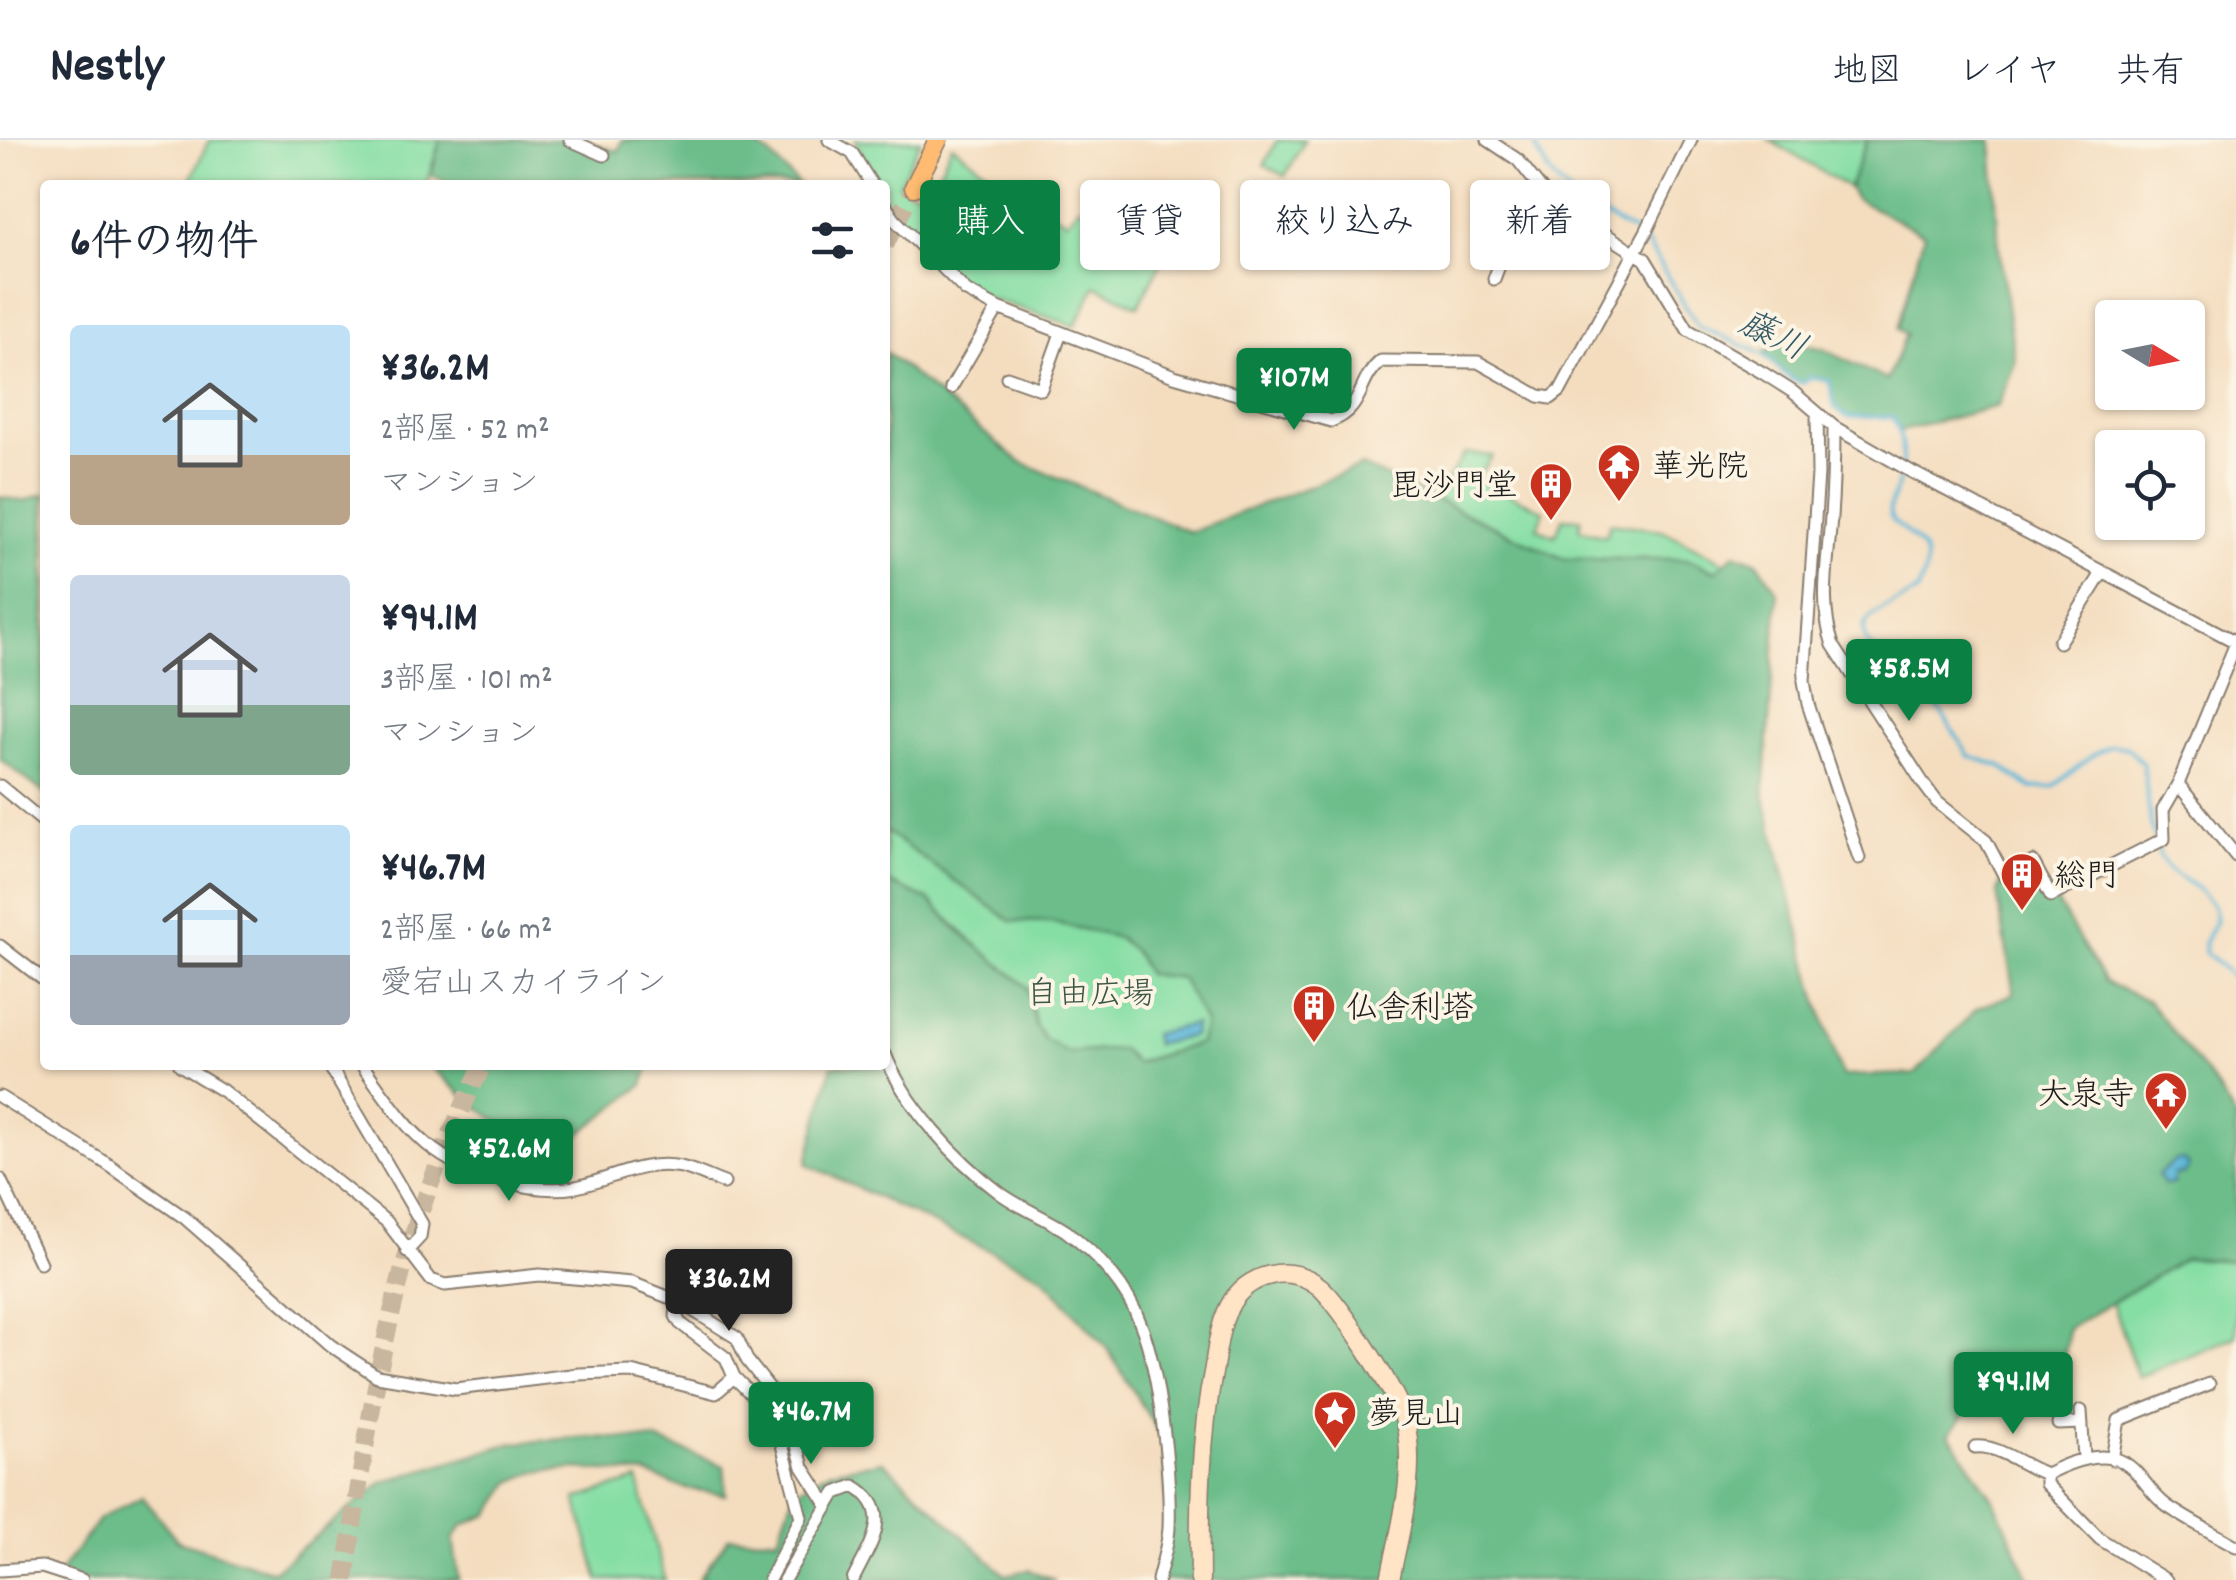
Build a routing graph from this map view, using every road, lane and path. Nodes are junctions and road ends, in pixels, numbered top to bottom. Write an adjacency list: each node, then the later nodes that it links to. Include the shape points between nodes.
1 (570, 140): 6 (street)
2 (829, 140): 7 (street, via 852,153)
3 (938, 140): 9 (main road)
4 (1488, 140): 8 (street)
5 (1692, 140): 12 (street)
6 (604, 155)
7 (869, 180)
8 (1534, 180)
9 (914, 187)
10 (890, 213): 15 (street, via 966,291)
11 (1610, 234): 12 (street)
12 (1637, 250): 16 (street, via 1551,398 1478,362 1381,361 1352,410 1320,420); 19 (street, via 1688,330 1793,392)
13 (1497, 270): 14 (street)
14 (1494, 279)
15 (998, 308): 16 (street); 18 (street)
16 (1061, 333): 17 (street, via 1041,389)
17 (1007, 378)
18 (951, 388)
19 (1817, 414): 20 (street); 28 (street, via 1804,681)
20 (1834, 427): 21 (street); 24 (street, via 1826,625 1925,786 1986,841 2005,877 2033,862 2051,896 2164,839 2163,810)
21 (2102, 574): 22 (street); 23 (street)
22 (2060, 642)
23 (2236, 642): 24 (street)
24 (2178, 784): 27 (street)
25 (0, 786): 26 (street)
26 (40, 819)
27 (2236, 856)
28 (1858, 858)
29 (0, 946): 30 (street)
30 (40, 976)
31 (890, 1066): 55 (street, via 933,1130 999,1192 1094,1255 1141,1323 1168,1492)
32 (188, 1070): 38 (street, via 387,1222)
33 (332, 1070): 38 (street, via 422,1224)
34 (366, 1070): 37 (street, via 426,1146 469,1173 533,1189 680,1166)
35 (0, 1097): 41 (street, via 185,1218 330,1345 377,1376 456,1389 632,1372 716,1393)
36 (0, 1178): 39 (street)
37 (724, 1183)
38 (407, 1251): 40 (street, via 431,1280 445,1285 539,1275 632,1283)
39 (40, 1264)
40 (678, 1301): 41 (street, via 680,1323 726,1358); 48 (street, via 737,1338 788,1412 803,1466)
41 (734, 1376): 52 (street, via 775,1418 801,1517)
42 (2210, 1384): 46 (street, via 2119,1420)
43 (2058, 1424): 45 (street, via 2082,1417)
44 (1975, 1446): 47 (street)
45 (2084, 1458): 46 (street); 47 (street)
46 (2112, 1458): 49 (street, via 2126,1463 2166,1505)
47 (2046, 1474): 58 (street, via 2046,1484 2100,1539)
48 (828, 1506): 53 (street); 54 (street, via 836,1493 854,1486 878,1509)
49 (2236, 1546)
50 (0, 1570): 51 (street, via 42,1567)
51 (82, 1580)
52 (770, 1580)
53 (784, 1580)
54 (853, 1580)
55 (1158, 1580)
56 (1200, 1580): 57 (main road, via 1200,1455 1220,1335 1241,1292 1256,1279 1286,1274 1319,1286 1404,1416 1410,1468)
57 (1390, 1580)
58 (2166, 1580)

